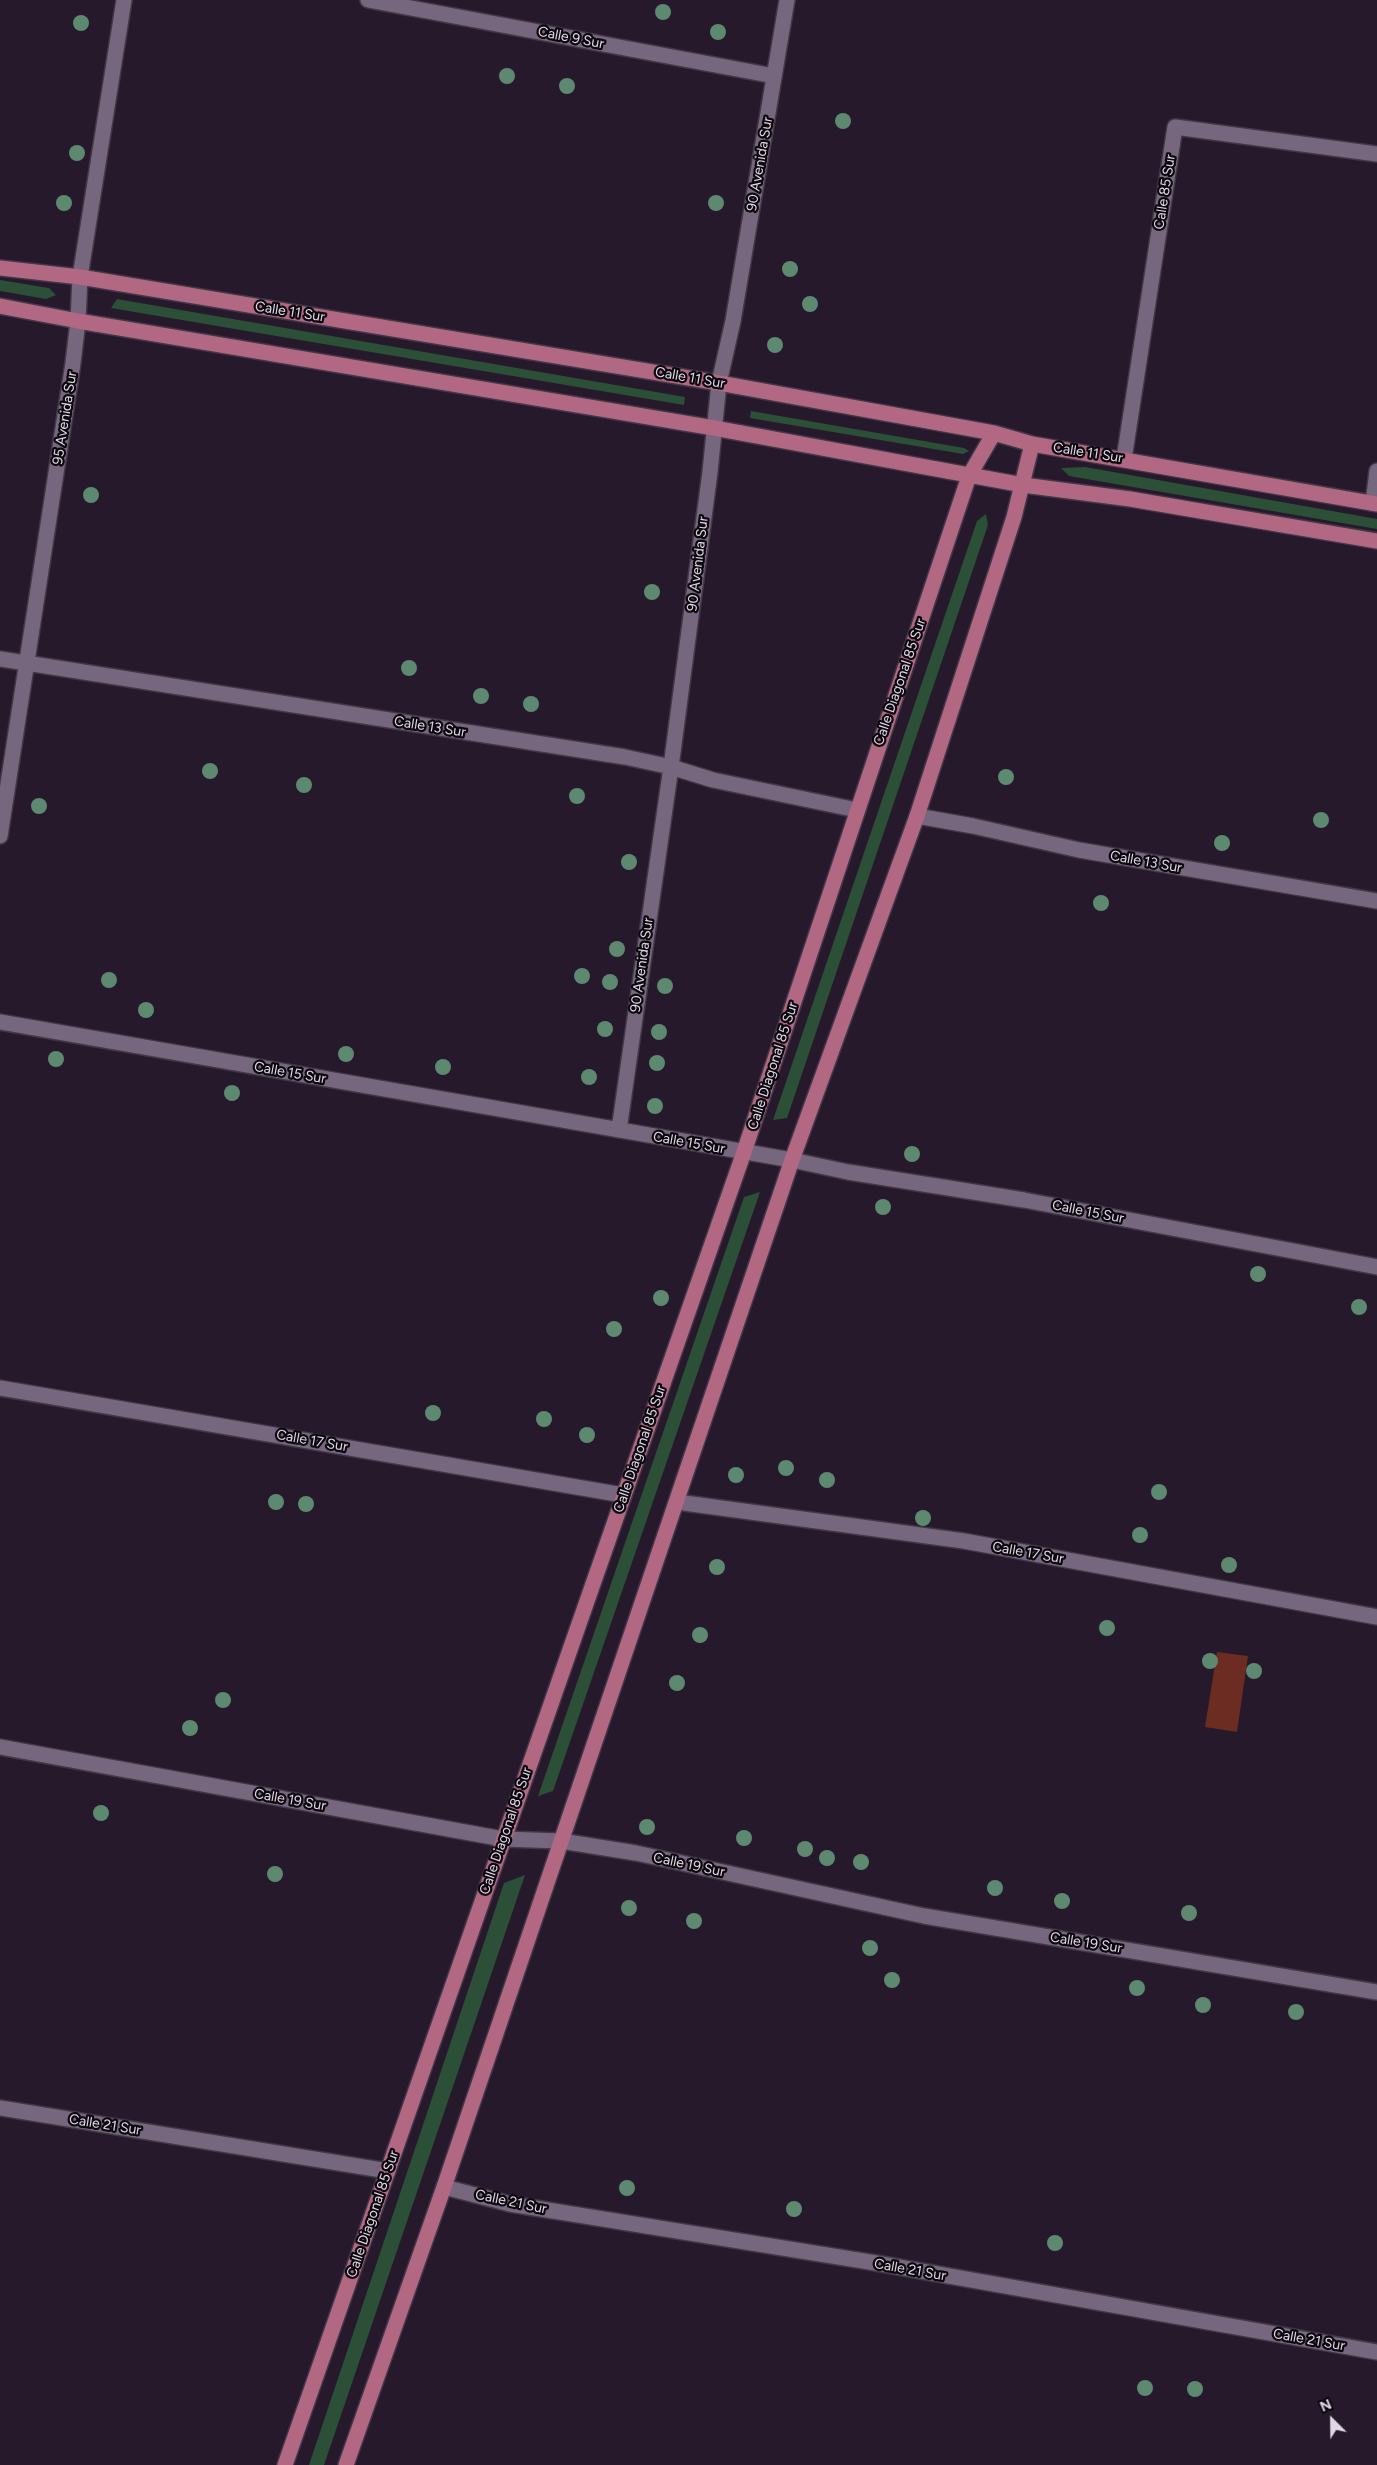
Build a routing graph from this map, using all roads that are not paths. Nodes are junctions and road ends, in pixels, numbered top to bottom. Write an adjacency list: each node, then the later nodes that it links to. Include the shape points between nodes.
1 (124, 0): 7 (street, 95 Avenida Sur)
2 (368, 0): 4 (street, Calle 9 Sur)
3 (787, 0): 4 (street, 90 Avenida Sur)
4 (774, 76): 10 (street, 90 Avenida Sur, via 733,321)
5 (1377, 154): 14 (street, Calle 85 Sur, via 1175,126)
6 (0, 268): 7 (main road, Calle 11 Sur)
7 (80, 277): 9 (street, 95 Avenida Sur); 10 (main road, Calle 11 Sur)
8 (0, 306): 9 (main road)
9 (78, 321): 11 (main road); 21 (street, 95 Avenida Sur)
10 (719, 383): 11 (street, 90 Avenida Sur); 12 (main road, Calle 11 Sur)
11 (714, 428): 16 (main road); 22 (street, 90 Avenida Sur)
12 (994, 434): 13 (main road, Calle 11 Sur); 16 (main road, Calle Diagonal 85 Sur)
13 (1032, 444): 14 (main road, Calle 11 Sur); 17 (main road)
14 (1124, 459): 18 (main road, Calle 11 Sur)
15 (1377, 471): 18 (street)
16 (969, 476): 17 (main road); 23 (main road, Calle Diagonal 85 Sur)
17 (1023, 485): 19 (main road, via 1130,499); 24 (main road)
18 (1375, 504)
19 (1377, 541)
20 (0, 659): 21 (street, Calle 13 Sur)
21 (27, 664): 22 (street, Calle 13 Sur, via 625,757); 25 (street, 95 Avenida Sur)
22 (671, 767): 23 (street, Calle 13 Sur, via 713,780); 28 (street, 90 Avenida Sur)
23 (857, 810): 29 (main road, Calle Diagonal 85 Sur)
24 (917, 816): 26 (street, Calle 13 Sur, via 1079,850); 30 (main road)
25 (0, 836)
26 (1377, 901)
27 (0, 1022): 28 (street, Calle 15 Sur)
28 (619, 1130): 29 (street, Calle 15 Sur)
29 (744, 1152): 30 (street, Calle 15 Sur); 33 (main road, Calle Diagonal 85 Sur)
30 (792, 1160): 31 (street, Calle 15 Sur); 34 (main road)
31 (1377, 1267)
32 (0, 1388): 33 (street, Calle 17 Sur)
33 (623, 1495): 37 (main road, Calle Diagonal 85 Sur)
34 (677, 1502): 35 (street, Calle 17 Sur, via 964,1541); 38 (main road)
35 (1377, 1617)
36 (0, 1747): 37 (street, Calle 19 Sur)
37 (504, 1839): 38 (street, Calle 19 Sur); 41 (main road, Calle Diagonal 85 Sur)
38 (561, 1841): 39 (street, Calle 19 Sur, via 636,1853 924,1916); 42 (main road)
39 (1377, 1992)
40 (0, 2108): 41 (street, Calle 21 Sur)
41 (388, 2171): 44 (main road, Calle Diagonal 85 Sur)
42 (444, 2187): 43 (street, Calle 21 Sur, via 510,2204 886,2265); 45 (main road)
43 (1377, 2352)
44 (285, 2465)
45 (346, 2465)

